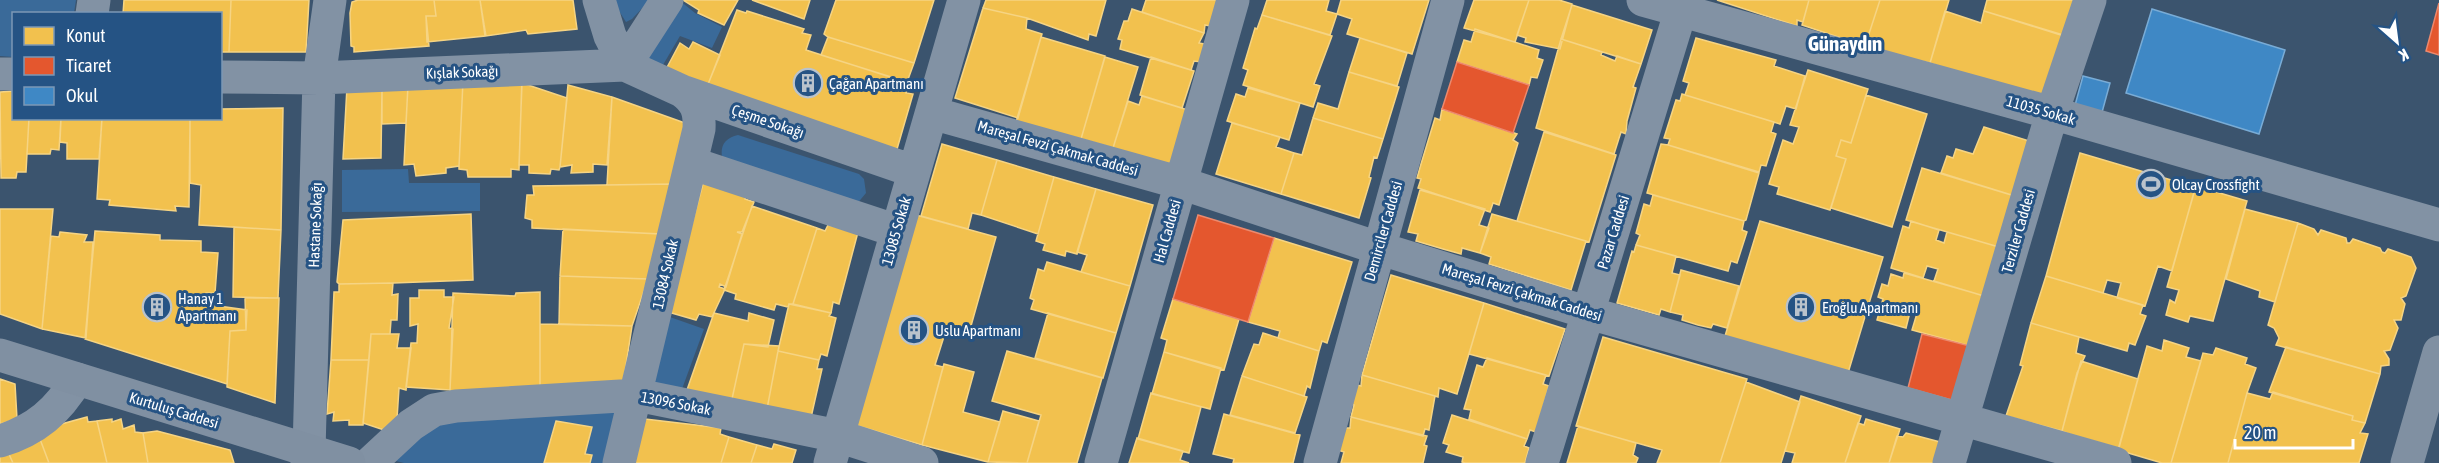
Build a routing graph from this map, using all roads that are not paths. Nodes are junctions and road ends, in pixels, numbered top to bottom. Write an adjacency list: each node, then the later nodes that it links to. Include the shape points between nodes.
1 (330, 0): 12 (street, Hastane Sokağı)
2 (599, 0): 10 (street, via 610,36)
3 (667, 0): 10 (street)
4 (964, 0): 14 (street, 13085 Sokak)
5 (1233, 0): 18 (street, Hal Caddesi)
6 (1448, 0): 21 (street, Demirciler Caddesi)
7 (1642, 0): 9 (street, 11035 Sokak)
8 (2090, 0): 15 (street, Terziler Caddesi)
9 (1682, 6): 15 (street, 11035 Sokak); 22 (street, Pazar Caddesi)
10 (625, 65): 12 (street, Kışlak Sokağı); 13 (street, Çeşme Sokağı)
11 (222, 77): 12 (street, Kışlak Sokağı)
12 (319, 78): 31 (street, Hastane Sokağı)
13 (682, 91): 16 (street, 13084 Sokak, via 696,104 700,117); 17 (street, Çeşme Sokağı)
14 (932, 113): 17 (street, 13085 Sokak); 18 (street, Mareşal Fevzi Çakmak Caddesi)
15 (2052, 113): 19 (street, 11035 Sokak); 27 (street, Terziler Caddesi)
16 (691, 163): 20 (street); 26 (street, 13084 Sokak)
17 (913, 171): 20 (street, 13085 Sokak)
18 (1181, 183): 21 (street, Mareşal Fevzi Çakmak Caddesi); 36 (street, Hal Caddesi)
19 (2439, 225)
20 (897, 231): 30 (street, 13085 Sokak)
21 (1378, 248): 22 (street, Mareşal Fevzi Çakmak Caddesi); 37 (street, Demirciler Caddesi)
22 (1589, 313): 27 (street, Mareşal Fevzi Çakmak Caddesi); 38 (street, Pazar Caddesi)
23 (2439, 352): 41 (main road)
24 (0, 355): 25 (main road, Kurtuluş Caddesi)
25 (77, 379): 29 (street, via 50,416 34,428); 31 (main road, Kurtuluş Caddesi)
26 (637, 395): 30 (street, 13096 Sokak); 33 (street, 13096 Sokak, via 434,410 411,425); 34 (street, 13084 Sokak)
27 (1962, 418): 39 (street, Terziler Caddesi); 40 (street, Mareşal Fevzi Çakmak Caddesi)
28 (2439, 423): 42 (main road)
29 (0, 441)
30 (834, 449): 35 (street, 13096 Sokak)
31 (308, 457): 32 (main road, Kurtuluş Caddesi)
32 (349, 463)
33 (370, 463)
34 (620, 463)
35 (922, 463)
36 (1101, 463)
37 (1320, 463)
38 (1542, 463)
39 (1949, 463)
40 (2115, 463)
41 (2407, 463)
42 (2427, 463)

